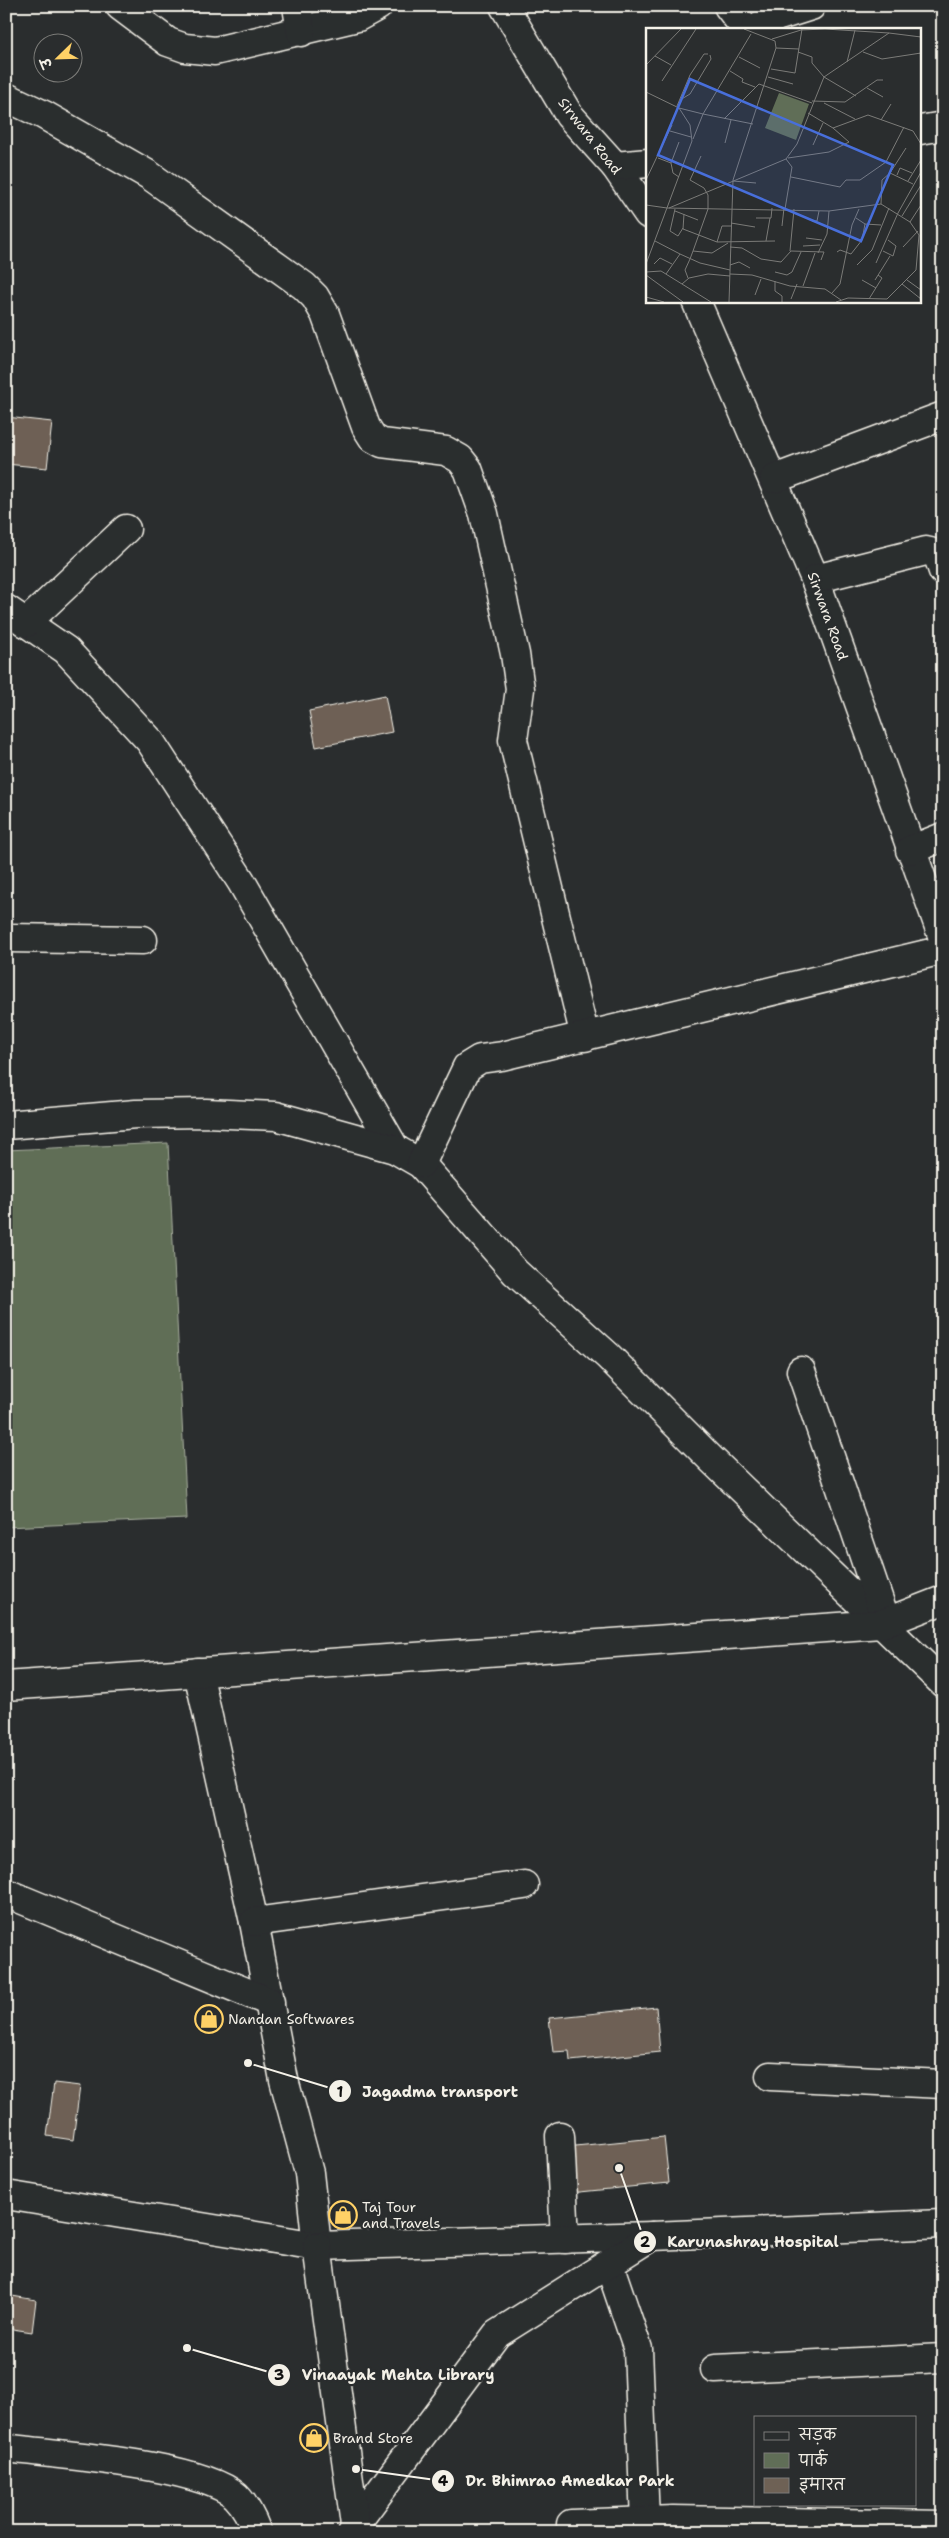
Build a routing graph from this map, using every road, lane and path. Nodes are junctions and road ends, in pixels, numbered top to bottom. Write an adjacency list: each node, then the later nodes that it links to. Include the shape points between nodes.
1 (120, 6): 6 (street, via 168,42 185,48 215,51)
2 (378, 6): 6 (street, via 358,17)
3 (504, 6): 13 (street, Sirwara Road, via 569,115)
4 (728, 6): 7 (street)
5 (811, 6): 8 (street, via 770,19)
6 (299, 19)
7 (748, 28)
8 (756, 28)
9 (6, 97): 28 (street, via 149,175 304,286 325,314 366,427 373,438 390,445 446,451 460,458 468,469 484,514 515,654 520,688 513,740)
10 (943, 126): 11 (street)
11 (922, 130)
12 (646, 162): 13 (street)
13 (615, 166): 14 (street, Sirwara Road)
14 (646, 211)
15 (696, 302): 17 (street, Sirwara Road)
16 (943, 416): 17 (street)
17 (774, 479): 20 (street, Sirwara Road)
18 (126, 529): 21 (street)
19 (943, 571): 20 (street, via 939,557 926,551)
20 (815, 579): 23 (street, Sirwara Road)
21 (16, 616): 30 (street, via 66,650 150,741 241,881)
22 (943, 837): 23 (street)
23 (910, 850): 25 (street, Sirwara Road)
24 (6, 938): 26 (street)
25 (943, 938)
26 (143, 940)
27 (943, 950): 28 (street)
28 (585, 1036): 31 (street, via 480,1059 467,1067)
29 (6, 1124): 30 (street, via 136,1114 276,1116)
30 (395, 1149): 31 (street)
31 (421, 1164): 34 (street, via 515,1272 608,1356)
32 (801, 1371): 34 (street)
33 (943, 1600): 34 (street)
34 (884, 1622): 35 (street); 36 (street)
35 (198, 1672): 37 (street); 40 (street)
36 (943, 1683)
37 (6, 1686)
38 (524, 1885): 40 (street)
39 (6, 1893): 41 (street)
40 (254, 1922): 41 (street)
41 (270, 2002): 49 (street, via 284,2080 309,2173)
42 (770, 2076): 43 (street)
43 (943, 2084)
44 (560, 2136): 48 (street)
45 (6, 2195): 49 (street)
46 (943, 2224): 47 (street)
47 (652, 2236): 48 (street); 50 (street)
48 (565, 2238): 49 (street)
49 (317, 2246): 57 (street)
50 (609, 2264): 54 (street, via 638,2349); 57 (street, via 496,2334)
51 (943, 2358): 52 (street)
52 (715, 2369)
53 (6, 2448): 58 (street, via 158,2468 209,2482 236,2496 250,2514)
54 (645, 2521): 55 (street); 56 (street)
55 (571, 2524)
56 (943, 2525)
57 (354, 2528)
58 (257, 2532)

